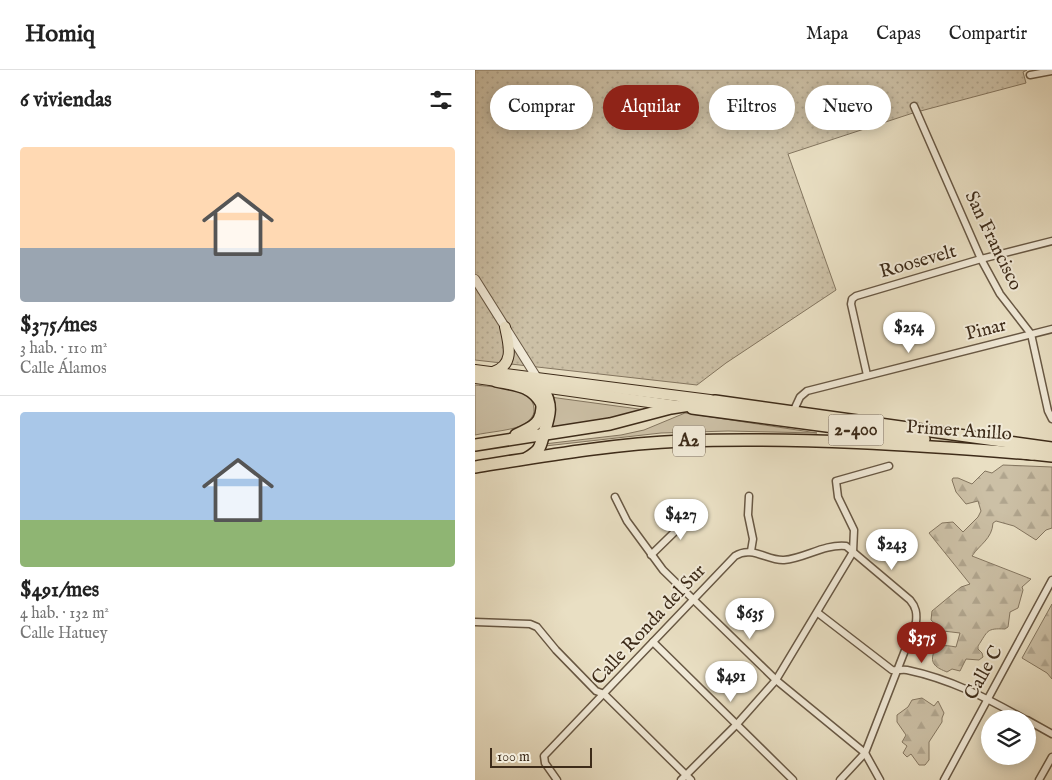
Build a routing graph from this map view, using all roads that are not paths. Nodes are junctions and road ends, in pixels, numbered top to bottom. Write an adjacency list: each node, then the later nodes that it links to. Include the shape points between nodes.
1 (1052, 71): 2 (street)
2 (1030, 75)
3 (914, 106): 5 (street, San Francisco)
4 (1052, 241): 5 (street, Roosevelt)
5 (981, 259): 9 (street, San Francisco, via 1000,294); 11 (street, Roosevelt, via 852,299)
6 (475, 279): 7 (street)
7 (505, 327): 12 (highway, via 508,358); 14 (street)
8 (1052, 329): 9 (street, Pinar)
9 (1031, 334): 11 (street, Pinar); 19 (street, San Francisco)
10 (475, 370): 12 (highway, 2-400)
11 (867, 375): 18 (street, Pinar, via 807,391)
12 (494, 377): 13 (highway, 2-400); 14 (highway, 2-400); 16 (highway, via 526,388 537,395)
13 (475, 378)
14 (540, 383): 15 (highway, 2-400); 16 (highway); 17 (highway, 2-400); 20 (highway, via 550,407)
15 (715, 400): 17 (highway, A2); 18 (highway, A2)
16 (542, 404): 21 (highway, via 542,415 537,423)
17 (681, 406): 20 (highway, A2, via 610,424); 24 (highway, 2-400)
18 (793, 412): 23 (highway, A2)
19 (1051, 418)
20 (544, 434): 21 (highway, A2); 26 (highway, via 541,447)
21 (505, 439): 22 (highway, A2)
22 (475, 445)
23 (1052, 448)
24 (1031, 454): 25 (highway, A2); 26 (highway, Primer Anillo / A2, via 853,442 736,440 607,448)
25 (1052, 456)
26 (525, 458): 28 (highway, A2)
27 (889, 466): 33 (street, via 836,481 838,497 854,530)
28 (475, 467)
29 (749, 496): 32 (street)
30 (615, 497): 34 (street)
31 (695, 512): 34 (street)
32 (751, 551): 33 (street, via 779,560 834,546 846,546); 36 (street, Calle Ronda del Sur, via 735,556)
33 (853, 552): 37 (street); 40 (street, via 914,605 916,622)
34 (651, 555): 36 (street)
35 (1052, 580): 43 (street, Calle C)
36 (692, 599): 39 (street, Calle Ronda del Sur); 41 (street)
37 (818, 613): 40 (street, via 888,668); 41 (street)
38 (475, 622): 42 (street, via 534,625 596,690)
39 (653, 642): 42 (street, Calle Ronda del Sur); 45 (street)
40 (897, 671): 43 (street, via 906,670 958,685); 48 (street)
41 (776, 680): 45 (street); 48 (street)
42 (604, 694): 50 (street); 51 (street, Calle Ronda del Sur, via 545,756 545,763)
43 (987, 698): 44 (street); 56 (street, Calle C)
44 (1008, 710)
45 (737, 724): 50 (street); 53 (street)
46 (1036, 725): 47 (street)
47 (1052, 734)
48 (865, 753): 54 (street); 55 (street)
49 (1052, 757): 57 (street)
50 (683, 777): 52 (street)
51 (557, 780)
52 (691, 780)
53 (793, 780)
54 (840, 780)
55 (879, 780)
56 (944, 780)
57 (1039, 780)

